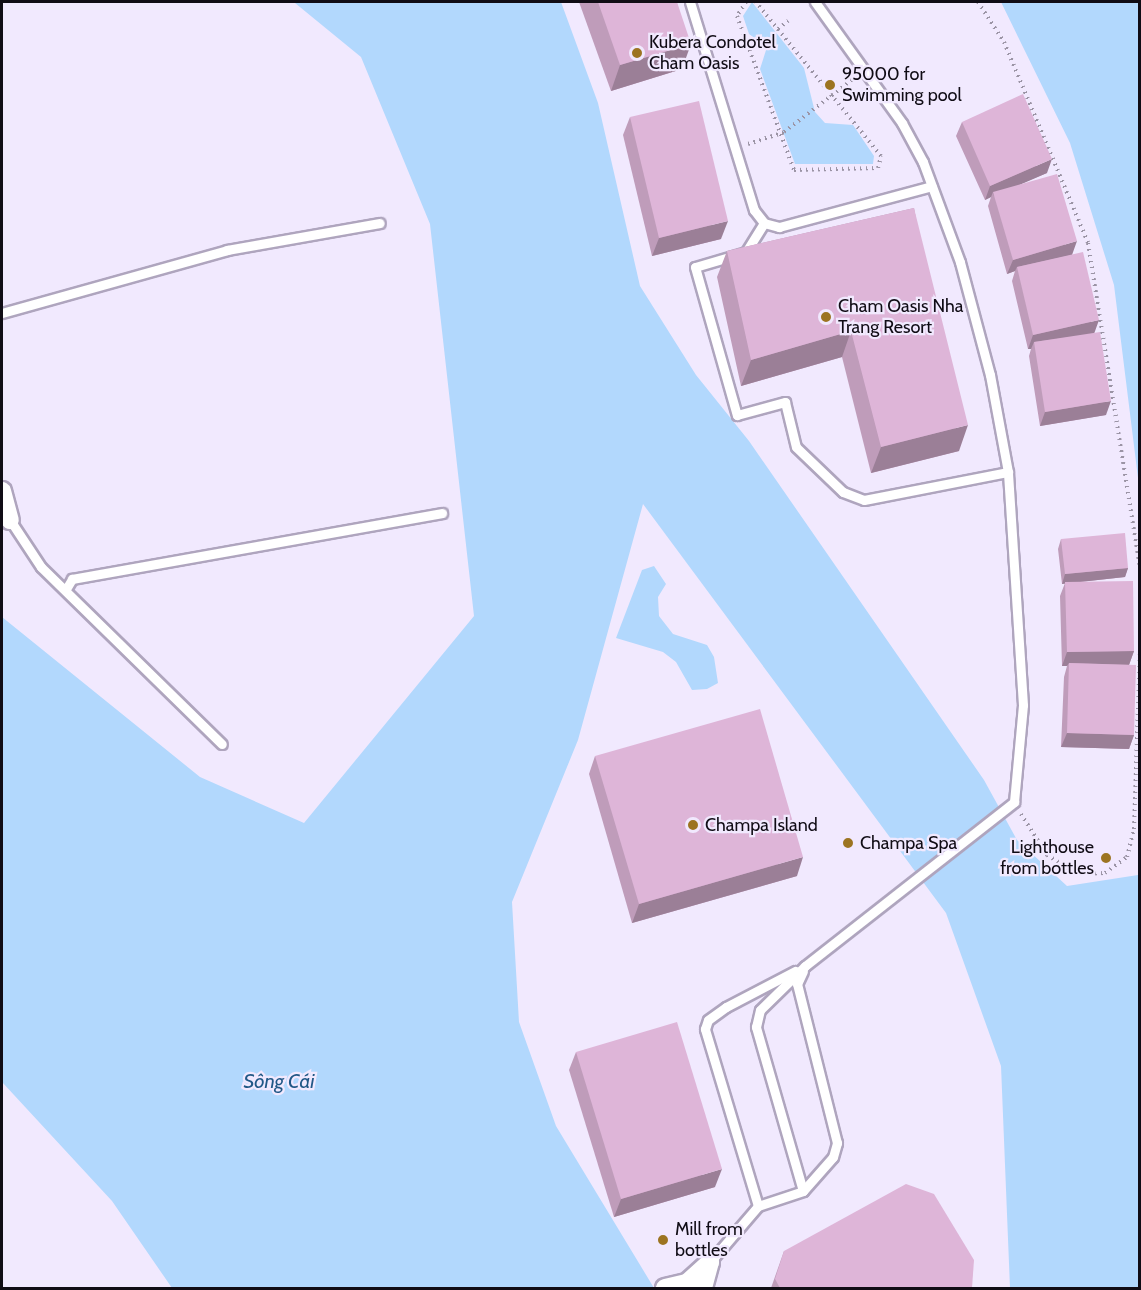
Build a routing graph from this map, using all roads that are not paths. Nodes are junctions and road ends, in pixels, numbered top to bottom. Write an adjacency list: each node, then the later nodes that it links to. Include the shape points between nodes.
1 (690, 2): 5 (lane, via 754,210)
2 (815, 2): 3 (lane, via 867,67)
3 (933, 186): 5 (lane, via 779,227); 7 (lane, via 977,321)
4 (380, 223): 6 (lane, via 227,250)
5 (764, 223): 7 (lane, via 746,252 695,267 736,415 785,402 796,447 843,492 864,500)
6 (2, 312)
7 (1008, 472): 13 (lane, via 1022,650 1014,802)
8 (2, 491): 10 (street)
9 (442, 513): 11 (lane, via 72,579)
10 (10, 520): 11 (lane, via 22,545)
11 (66, 589): 12 (lane)
12 (222, 744)
13 (805, 966): 14 (lane, via 797,984 837,1143 833,1157); 14 (lane, via 760,1010 756,1027); 15 (lane, via 726,1007 708,1020 705,1029)
14 (803, 1191): 15 (lane)
15 (758, 1206): 16 (lane)
16 (710, 1262): 17 (street)
17 (692, 1287): 18 (street)
18 (665, 1288)

